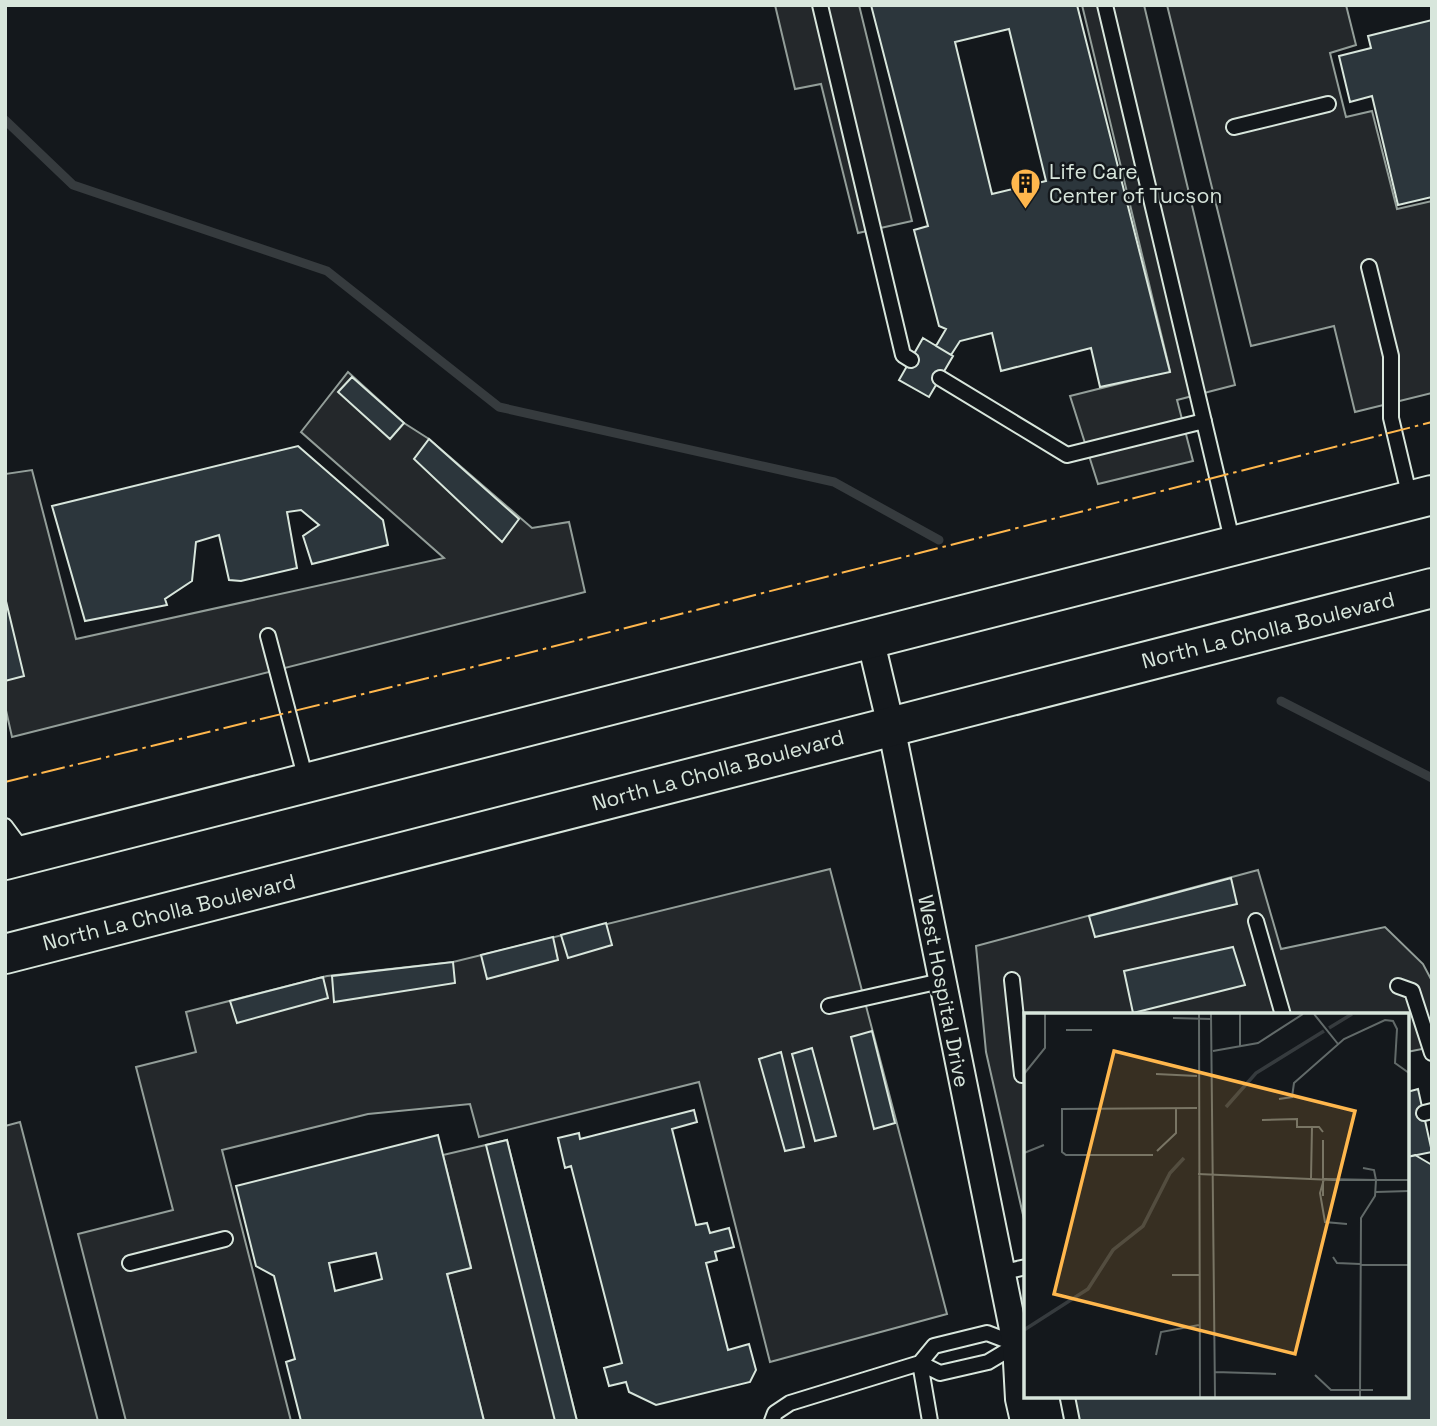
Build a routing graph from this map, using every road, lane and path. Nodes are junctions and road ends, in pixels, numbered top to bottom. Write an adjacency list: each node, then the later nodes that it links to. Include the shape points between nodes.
1 (820, 5): 6 (lane, via 903,355)
2 (1105, 5): 8 (lane)
3 (1328, 104): 4 (lane)
4 (1234, 127)
5 (1369, 267): 9 (lane, via 1391,356 1391,418)
6 (911, 360)
7 (940, 378): 8 (lane, via 1067,455)
8 (1204, 421): 10 (lane)
9 (1421, 497): 10 (main road)
10 (1233, 544): 13 (main road)
11 (1432, 588): 14 (main road, North La Cholla Boulevard)
12 (268, 636): 15 (lane)
13 (870, 638): 14 (street, West Hospital Drive); 15 (main road)
14 (891, 726): 18 (main road, North La Cholla Boulevard); 20 (street, West Hospital Drive)
15 (306, 781): 16 (main road)
16 (12, 847)
17 (1256, 920): 23 (lane)
18 (5, 954)
19 (1012, 980): 25 (lane)
20 (942, 981): 22 (lane); 29 (street, West Hospital Drive)
21 (1398, 986): 24 (lane, via 1412,991)
22 (829, 1006)
23 (1282, 1013)
24 (1431, 1057)
25 (1022, 1075)
26 (225, 1239): 27 (lane)
27 (130, 1264)
28 (1024, 1267): 29 (lane)
29 (1000, 1273): 30 (street, West Hospital Drive)
30 (1023, 1349): 31 (lane, via 940,1373); 31 (lane, via 987,1333 934,1346); 35 (street, West Hospital Drive, via 1019,1399)
31 (920, 1363): 33 (lane, via 790,1403 775,1413); 34 (lane)
32 (1045, 1398): 36 (street)
33 (772, 1421)
34 (930, 1421)
35 (1024, 1421)
36 (1050, 1421)

